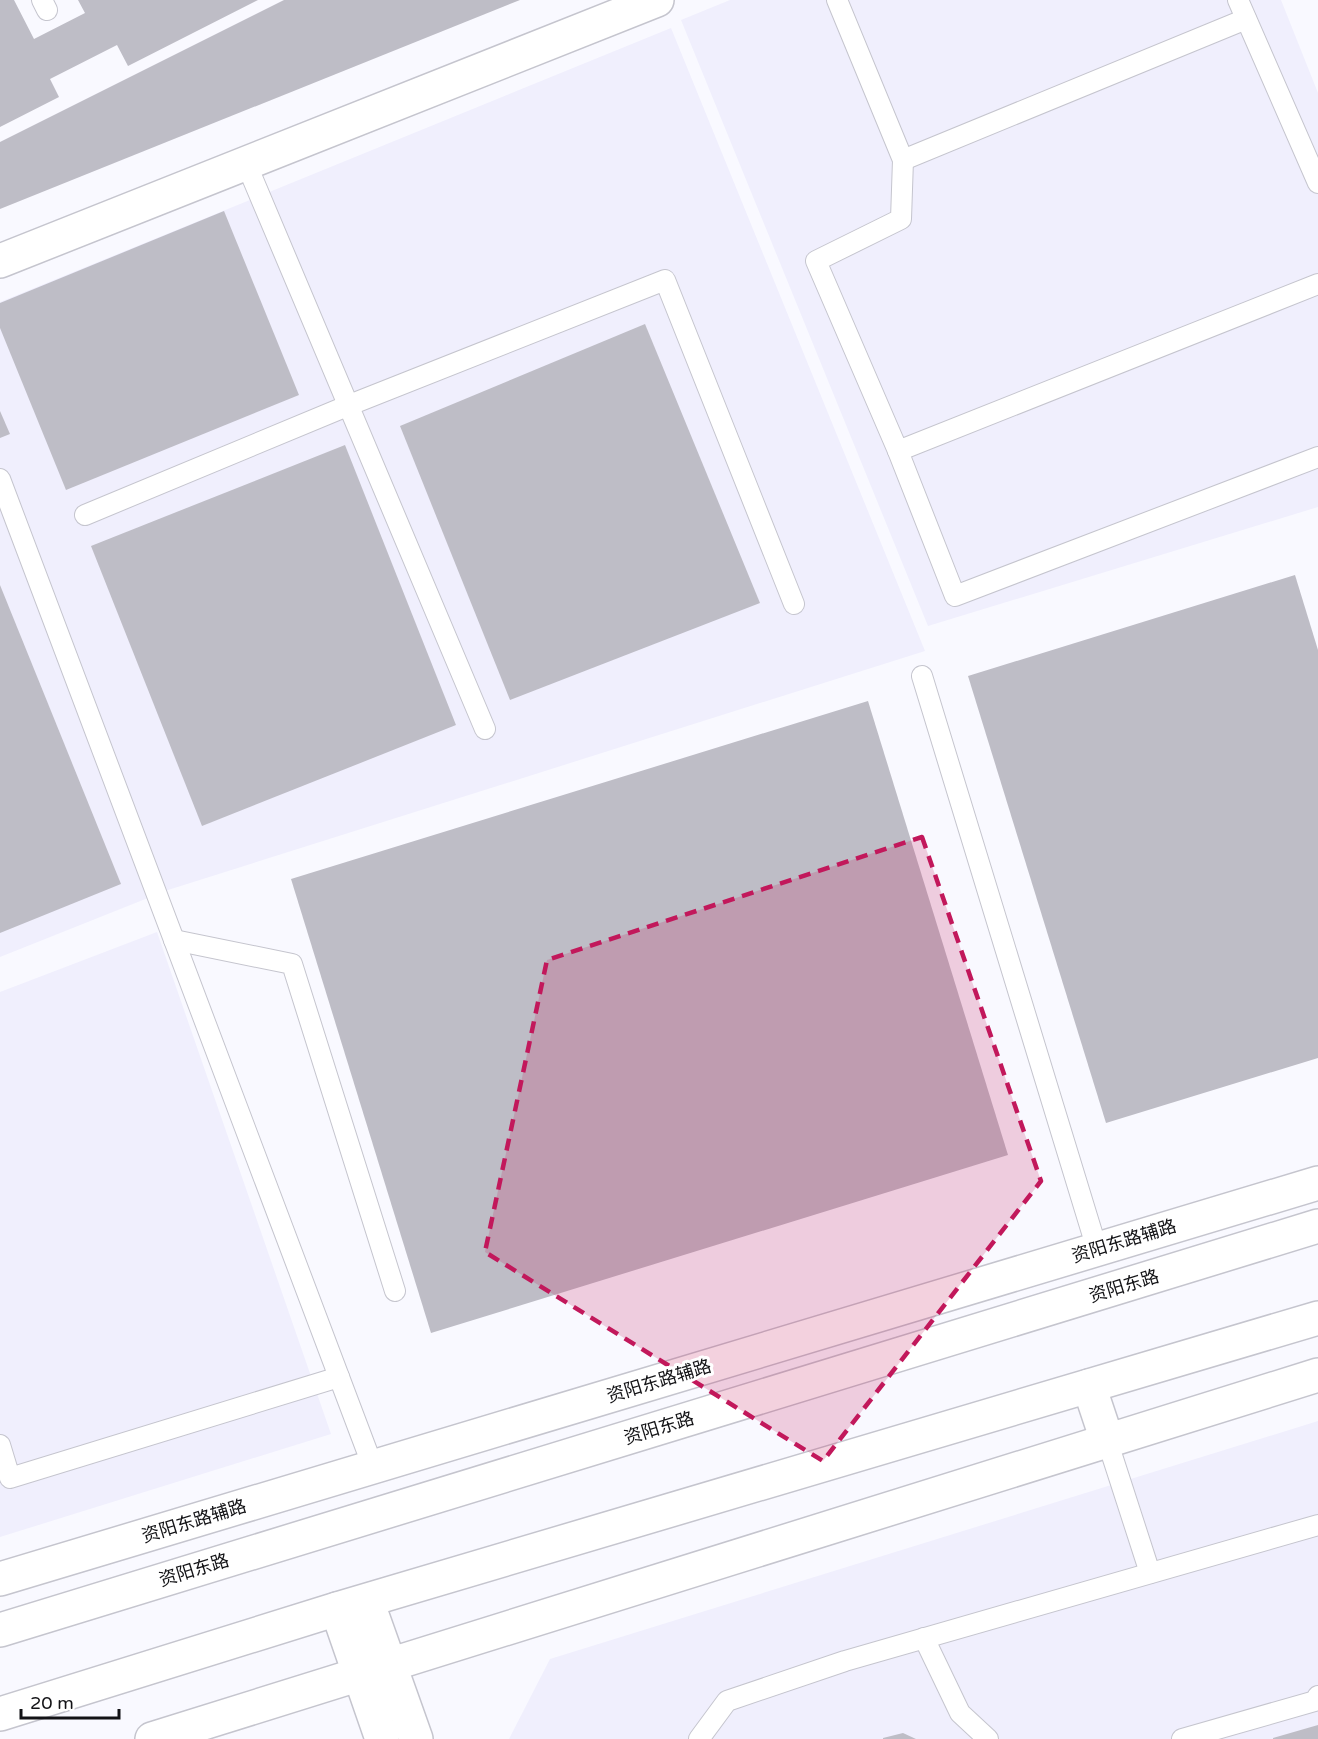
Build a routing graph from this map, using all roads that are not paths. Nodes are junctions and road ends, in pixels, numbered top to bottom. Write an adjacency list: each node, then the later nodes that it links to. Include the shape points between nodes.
1 (657, 0): 6 (street)
2 (837, 0): 5 (lane)
3 (1238, 0): 4 (lane)
4 (1246, 19): 5 (lane); 7 (lane)
5 (903, 160): 11 (lane, via 900,219 816,261)
6 (246, 163): 8 (street); 10 (lane)
7 (1318, 183)
8 (0, 261)
9 (1318, 284): 11 (lane)
10 (347, 406): 14 (lane); 15 (lane, via 665,280); 17 (lane)
11 (897, 451): 12 (lane, via 955,596)
12 (1318, 457)
13 (0, 479): 18 (lane)
14 (85, 515)
15 (794, 604)
16 (922, 676): 21 (lane)
17 (485, 729)
18 (174, 940): 22 (lane, via 292,964); 26 (lane)
19 (1318, 1183): 21 (street, 资阳东路辅路)
20 (1318, 1226): 23 (street, 资阳东路)
21 (1097, 1249): 23 (street); 30 (street, 资阳东路辅路)
22 (395, 1291)
23 (1107, 1291): 31 (street, 资阳东路)
24 (1318, 1318): 27 (street)
25 (1318, 1375): 28 (street)
26 (339, 1377): 29 (lane, via 10,1478); 30 (lane)
27 (1089, 1386): 28 (street); 35 (street)
28 (1107, 1440): 33 (lane); 38 (street)
29 (0, 1444)
30 (373, 1467): 31 (street); 34 (street, 资阳东路辅路)
31 (386, 1511): 36 (street, 资阳东路)
32 (1318, 1525): 33 (lane)
33 (1150, 1573): 37 (lane)
34 (0, 1579)
35 (352, 1605): 38 (street); 40 (street)
36 (0, 1630)
37 (924, 1638): 44 (lane, via 727,1701); 45 (lane, via 960,1713)
38 (374, 1668): 41 (street); 42 (street); 43 (street)
39 (1318, 1696): 46 (lane, via 1315,1701)
40 (0, 1714)
41 (152, 1739)
42 (382, 1739)
43 (416, 1739)
44 (699, 1739)
45 (988, 1739)
46 (1182, 1739)

